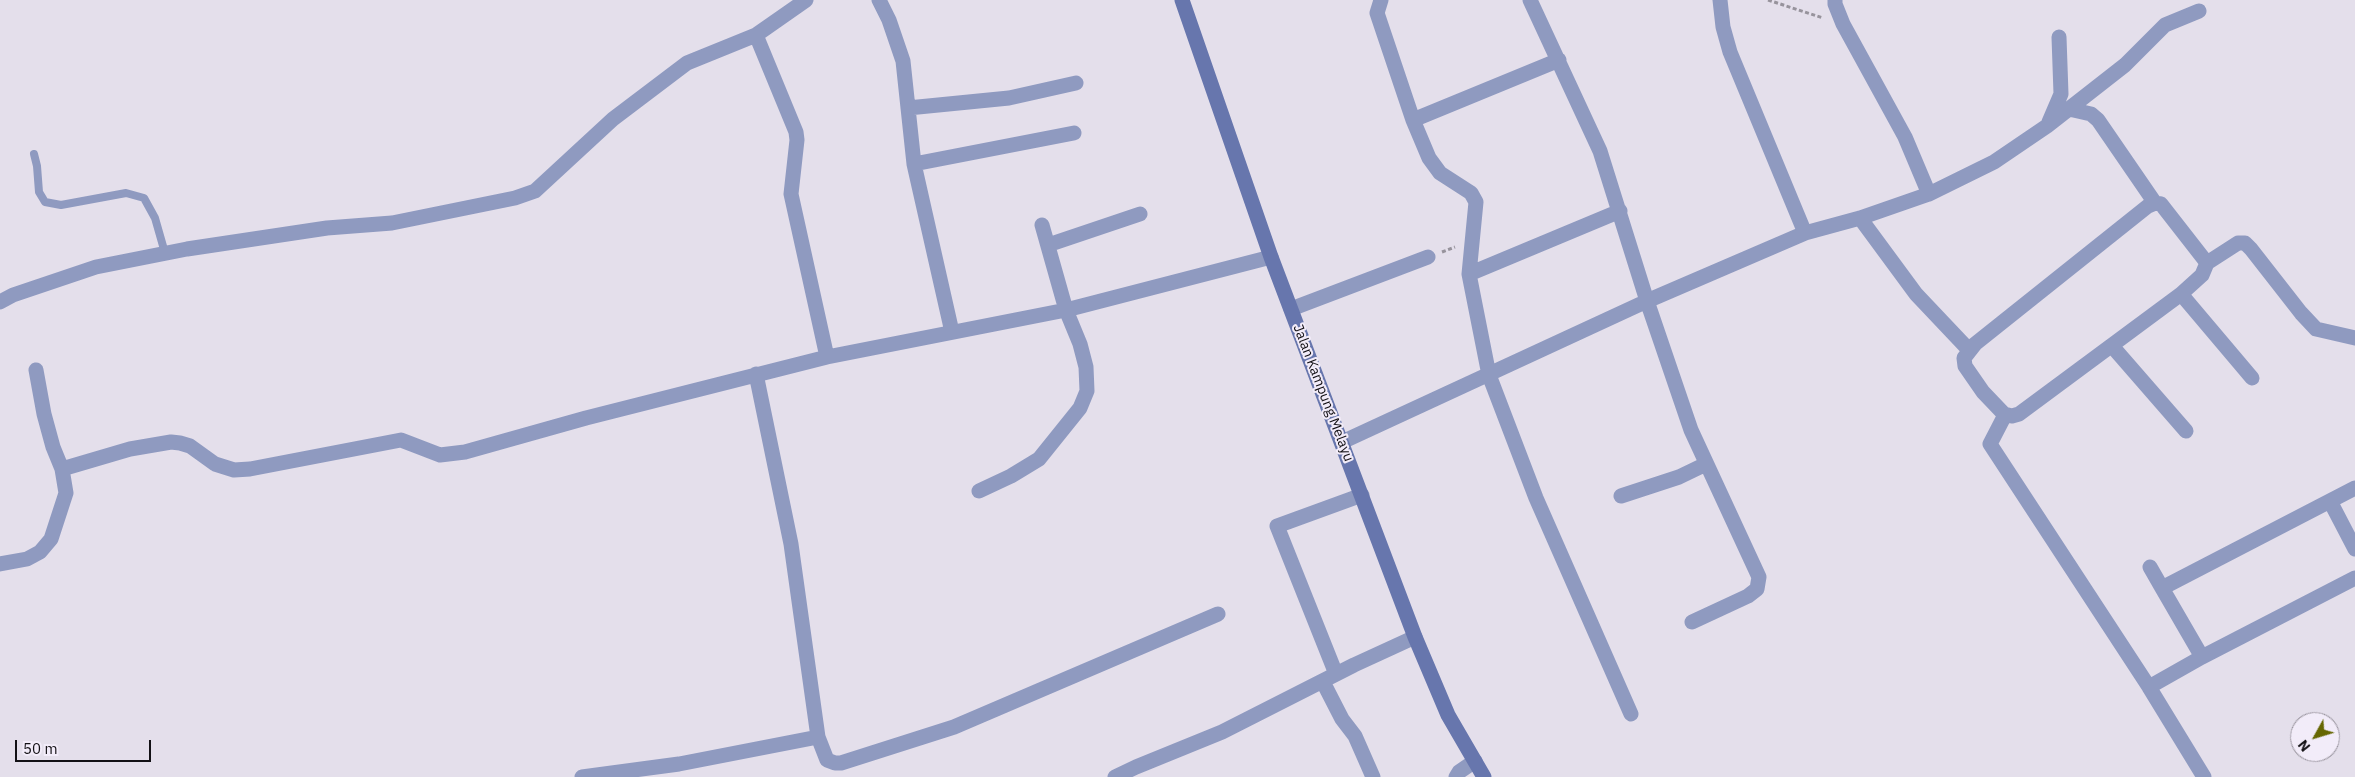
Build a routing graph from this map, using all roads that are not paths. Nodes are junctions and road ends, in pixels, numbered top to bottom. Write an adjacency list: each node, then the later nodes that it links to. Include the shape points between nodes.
1 (806, 0): 9 (street)
2 (879, 0): 13 (street, via 903,61)
3 (1182, 0): 29 (main road, Jalan Kampung Melayu)
4 (1381, 0): 15 (street, via 1377,13)
5 (1530, 0): 11 (street)
6 (1720, 0): 26 (street, via 1722,27 1730,52)
7 (1835, 0): 20 (street, via 1843,24 1905,137)
8 (2199, 11): 14 (street, via 2165,25 2125,65)
9 (756, 35): 28 (street, via 687,63 613,119 534,191 392,223 327,228); 42 (street, via 796,132 791,194)
10 (2059, 37): 16 (street, via 2060,94)
11 (1559, 60): 15 (street); 22 (street, via 1600,151)
12 (1076, 83): 13 (street, via 1009,98)
13 (908, 108): 19 (street)
14 (2069, 110): 16 (street); 21 (street, via 2091,114 2098,120)
15 (1412, 120): 32 (street, via 1433,165 1471,193 1476,202)
16 (2047, 126): 20 (street, via 1994,162)
17 (1074, 132): 19 (street)
18 (34, 154): 28 (lane, via 39,192 45,202 61,205 126,193 144,198 155,218)
19 (914, 164): 38 (street)
20 (1929, 194): 24 (street)
21 (2155, 203): 31 (street, via 2161,204); 41 (street)
22 (1620, 211): 32 (street); 34 (street)
23 (1140, 214): 27 (street)
24 (1860, 218): 26 (street); 41 (street, via 1916,294)
25 (1042, 225): 27 (street)
26 (1805, 233): 34 (street)
27 (1048, 245): 37 (street)
28 (165, 253): 35 (street, via 96,267)
29 (1271, 257): 36 (main road, Jalan Kampung Melayu); 37 (street)
30 (1428, 257): 36 (street)
31 (2207, 263): 33 (street, via 2202,275); 39 (street, via 2238,243 2245,243 2316,329)
32 (1469, 274): 45 (street)
33 (2181, 294): 40 (street); 46 (street)
34 (1647, 301): 45 (street); 50 (street, via 1691,430)
35 (0, 302)
36 (1291, 309): 49 (main road, Jalan Kampung Melayu)
37 (1066, 310): 38 (street); 53 (street, via 1086,366 1087,391 1080,408 1039,459)
38 (952, 332): 42 (street)
39 (2355, 338)
40 (2112, 346): 47 (street, via 2019,414); 48 (street)
41 (1969, 350): 47 (street, via 1964,358 1965,366)
42 (827, 357): 44 (street)
43 (36, 370): 51 (street, via 44,414)
44 (756, 374): 51 (street, via 465,452 440,454 401,440 234,470 214,464 190,446 171,442); 70 (street, via 791,544)
45 (1489, 375): 49 (street); 69 (street, via 1536,498)
46 (2252, 378)
47 (2005, 415): 68 (street, via 1990,444)
48 (2186, 431)
49 (1342, 442): 54 (main road, Jalan Kampung Melayu)
50 (1706, 464): 55 (street, via 1679,477); 63 (street, via 1759,577 1757,589 1748,596)
51 (62, 469): 58 (street, via 66,493 51,539 40,552 27,559)
52 (2355, 488): 56 (street)
53 (979, 491)
54 (1362, 495): 64 (main road, Jalan Kampung Melayu); 66 (street, via 1277,526)
55 (1621, 496)
56 (2330, 501): 57 (street); 61 (street)
57 (2355, 549)
58 (0, 564)
59 (2150, 567): 61 (street)
60 (2355, 578): 65 (street)
61 (2162, 588): 65 (street)
62 (1218, 614): 70 (street, via 954,727 841,763 827,760)
63 (1692, 622)
64 (1415, 637): 66 (street); 71 (main road, Jalan Kampung Melayu, via 1448,715)
65 (2202, 657): 68 (street)
66 (1336, 674): 67 (street)
67 (1323, 682): 73 (street, via 1222,732); 74 (street, via 1342,719 1359,742)
68 (2149, 687): 77 (street)
69 (1630, 714)
70 (818, 737): 72 (street, via 679,764)
71 (1475, 761): 75 (street); 76 (main road, Jalan Kampung Melayu)
72 (582, 777)
73 (1116, 777)
74 (1373, 777)
75 (1456, 777)
76 (1484, 777)
77 (2204, 777)

